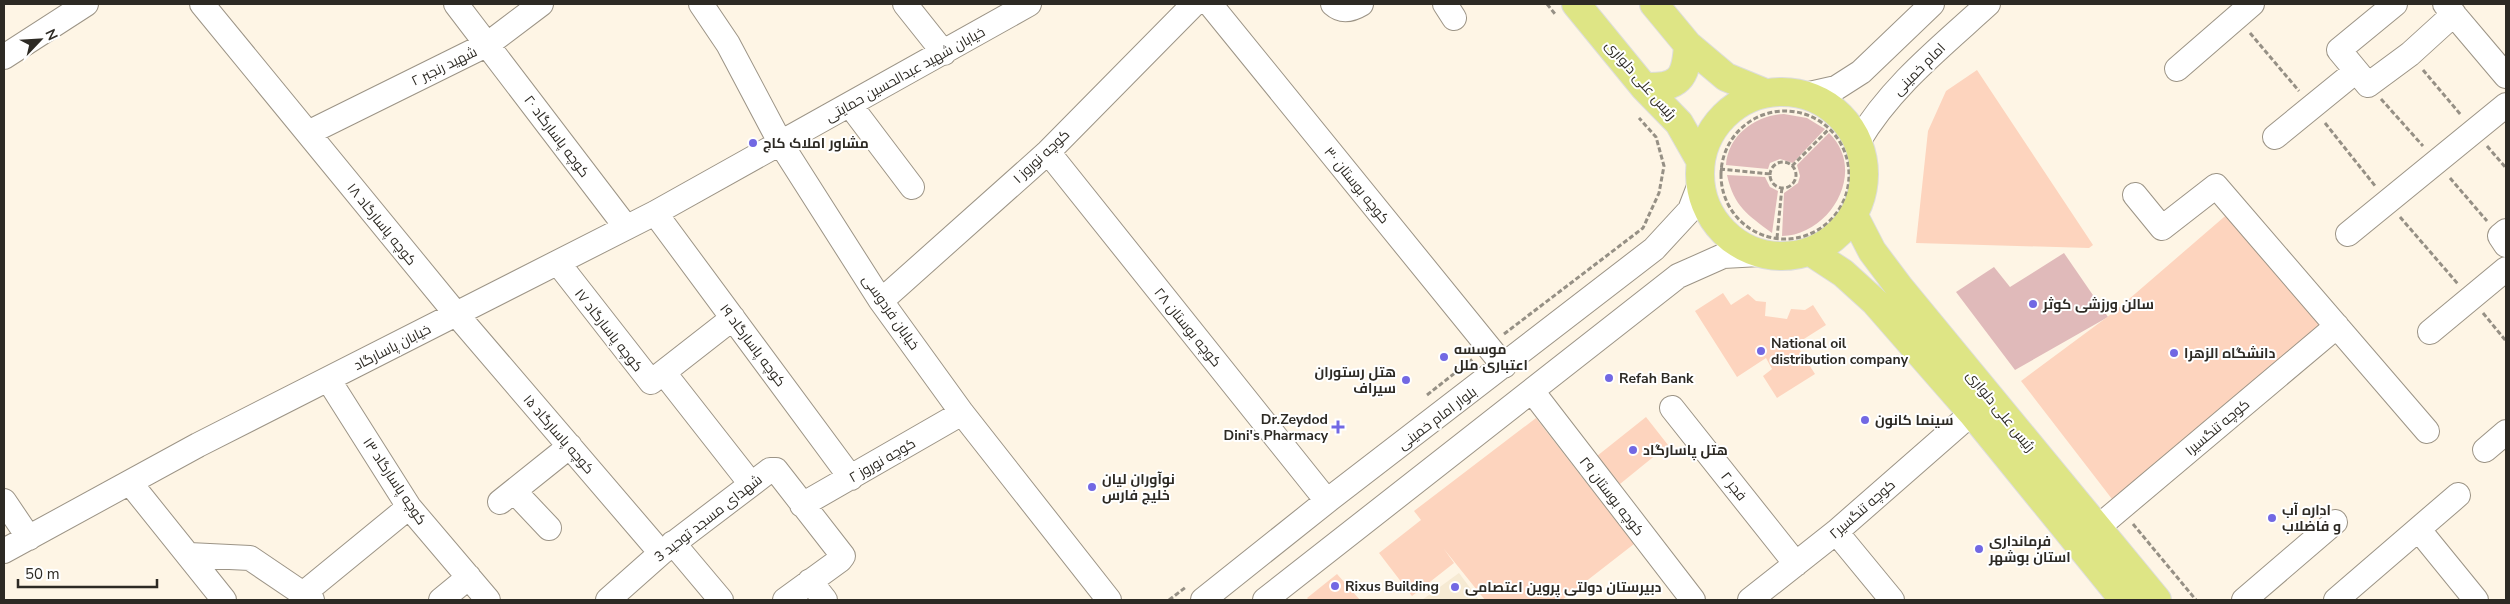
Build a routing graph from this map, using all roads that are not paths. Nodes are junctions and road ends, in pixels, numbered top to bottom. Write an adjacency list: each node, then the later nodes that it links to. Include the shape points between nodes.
1 (86, 4): 24 (street)
2 (202, 4): 33 (street, کوچه پاسارگاد ۱۸)
3 (456, 4): 20 (street, کوچه پاسارگاد ۲۰)
4 (541, 4): 20 (street, شهید رنجبر ۲)
5 (701, 4): 36 (street, خیابان فردوسی, via 728,44)
6 (905, 4): 22 (street)
7 (1029, 4): 22 (street, خیابان شهید عبدالحسین حمایتی)
8 (1194, 4): 37 (street, کوچه نوروز ۱)
9 (1210, 4): 60 (street, کوچه بوستان ۳۰)
10 (1333, 4): 11 (street, via 1351,10)
11 (1361, 4)
12 (1576, 4): 28 (main road, رئیس علی دلواری)
13 (1654, 4): 21 (main road)
14 (1932, 4): 19 (street)
15 (1988, 4): 23 (street, امام خمینی)
16 (2395, 4): 26 (street, via 2338,50)
17 (2450, 9): 26 (street, via 2410,54 2368,85); 27 (street)
18 (2244, 11): 25 (street)
19 (1907, 27): 23 (street, via 1905,48 1912,56); 30 (street, via 1861,72 1836,88)
20 (488, 44): 33 (street, شهید رنجبر ۲); 43 (street, کوچه پاسارگاد ۲۰)
21 (1688, 45): 28 (main road, via 1687,68 1677,81 1662,88); 29 (main road, via 1726,77)
22 (944, 53): 31 (street, خیابان شهید عبدالحسین حمایتی)
23 (1930, 56): 35 (street, امام خمینی, via 1873,116)
24 (4, 58)
25 (2176, 69)
26 (2356, 71): 34 (street)
27 (2506, 76)
28 (1644, 87): 38 (main road, رئیس علی دلواری, via 1679,123)
29 (1765, 93): 30 (main road); 38 (main road, via 1726,113 1709,134)
30 (1805, 94): 35 (main road, رئیس علی دلواری, via 1827,105 1846,121)
31 (850, 105): 36 (street, خیابان شهید عبدالحسین حمایتی); 39 (street)
32 (2506, 105): 45 (street)
33 (308, 132): 56 (street, کوچه پاسارگاد ۱۸)
34 (2275, 137)
35 (1858, 142): 42 (main road, رئیس علی دلواری, via 1865,166 1864,190)
36 (781, 144): 41 (street, خیابان پاسارگاد); 54 (street, خیابان فردوسی)
37 (1048, 152): 54 (street, کوچه نوروز ۱); 76 (street, کوچه بوستان ۲۸)
38 (1707, 171): 47 (main road, رئیس علی دلواری, via 1706,208 1719,228 1738,244); 48 (street, بلوار امام خمینی, via 1690,210)
39 (912, 187)
40 (2135, 195): 58 (street, via 2162,228 2216,186)
41 (655, 213): 43 (street, خیابان پاسارگاد); 57 (street, کوچه پاسارگاد ۱۹)
42 (1854, 216): 49 (main road, رئیس علی دلواری, via 1836,238); 53 (main road, رئیس علی دلواری, via 1872,251)
43 (626, 227): 50 (street, خیابان پاسارگاد)
44 (2506, 231): 46 (street, via 2500,236)
45 (2348, 234)
46 (2506, 245)
47 (1768, 246): 49 (main road, رئیس علی دلواری, via 1784,258); 52 (street, via 1723,256)
48 (1654, 250): 52 (street, via 1667,246 1677,253 1682,264); 60 (street, بلوار امام خمینی)
49 (1811, 252): 55 (main road, رئیس علی دلواری, via 1843,273)
50 (558, 263): 56 (street, خیابان پاسارگاد); 61 (street, کوچه پاسارگاد ۱۷, via 649,382)
51 (2506, 269): 59 (street)
52 (1678, 276): 63 (street)
53 (1899, 287): 55 (main road, via 1883,284 1877,289); 81 (main road, رئیس علی دلواری)
54 (881, 301): 65 (street, خیابان فردوسی)
55 (1875, 302): 66 (main road, رئیس علی دلواری)
56 (457, 315): 62 (street, خیابان پاسارگاد); 69 (street, کوچه پاسارگاد ۱۵)
57 (734, 318): 61 (street); 71 (street, کوچه پاسارگاد ۱۹)
58 (2337, 326): 67 (street); 81 (street, کوچه تنگسیر۱)
59 (2430, 332)
60 (1504, 366): 76 (street, بلوار امام خمینی)
61 (664, 373): 73 (street)
62 (328, 379): 72 (street, خیابان پاسارگاد, via 198,445); 78 (street, کوچه پاسارگاد ۱۳)
63 (1532, 391): 102 (street); 103 (street, کوچه بوستان ۲۹)
64 (1672, 408): 88 (street, فجر ۲)
65 (962, 413): 71 (street, کوچه نوروز ۲); 100 (street, خیابان فردوسی)
66 (1972, 413): 83 (street, کوچه تنگسیر۲); 105 (main road, رئیس علی دلواری)
67 (2427, 431)
68 (2506, 432): 70 (street)
69 (570, 446): 80 (street, via 507,497); 85 (street, کوچه پاسارگاد ۱۵)
70 (2485, 450)
71 (851, 478): 77 (street, کوچه نوروز ۲)
72 (131, 484): 84 (street, خیابان پاسارگاد); 87 (street)
73 (752, 484): 77 (street, شهدای مسجد توحید 3, via 770,470 776,470); 85 (street, شهدای مسجد توحید 3)
74 (2458, 495): 82 (street)
75 (4, 501): 84 (street)
76 (1328, 501): 101 (street, بلوار امام خمینی)
77 (802, 505): 90 (street, via 843,556)
78 (409, 507): 89 (street, کوچه پاسارگاد ۱۳); 92 (street)
79 (2335, 522): 107 (street)
80 (549, 528)
81 (2097, 528): 106 (main road, رئیس علی دلواری)
82 (2419, 530): 108 (street); 109 (street)
83 (1836, 532): 88 (street, کوچه تنگسیر۲); 104 (street)
84 (29, 538): 86 (street, خیابان پاسارگاد)
85 (667, 548): 96 (street, شهدای مسجد توحید 3); 97 (street, کوچه پاسارگاد ۱۵)
86 (4, 551)
87 (189, 554): 92 (street, via 250,558); 93 (street)
88 (1796, 564): 91 (street, کوچه تنگسیر۲)
89 (469, 578): 94 (street); 95 (street, کوچه پاسارگاد ۱۳)
90 (810, 581): 98 (street); 99 (street)
91 (1765, 596)
92 (308, 597)
93 (224, 600)
94 (442, 600)
95 (488, 600)
96 (608, 600)
97 (721, 600)
98 (785, 600)
99 (825, 600)
100 (1109, 600)
101 (1203, 600)
102 (1265, 600)
103 (1693, 600)
104 (1892, 600)
105 (2124, 600)
106 (2157, 600)
107 (2244, 600)
108 (2336, 600)
109 (2476, 600)

